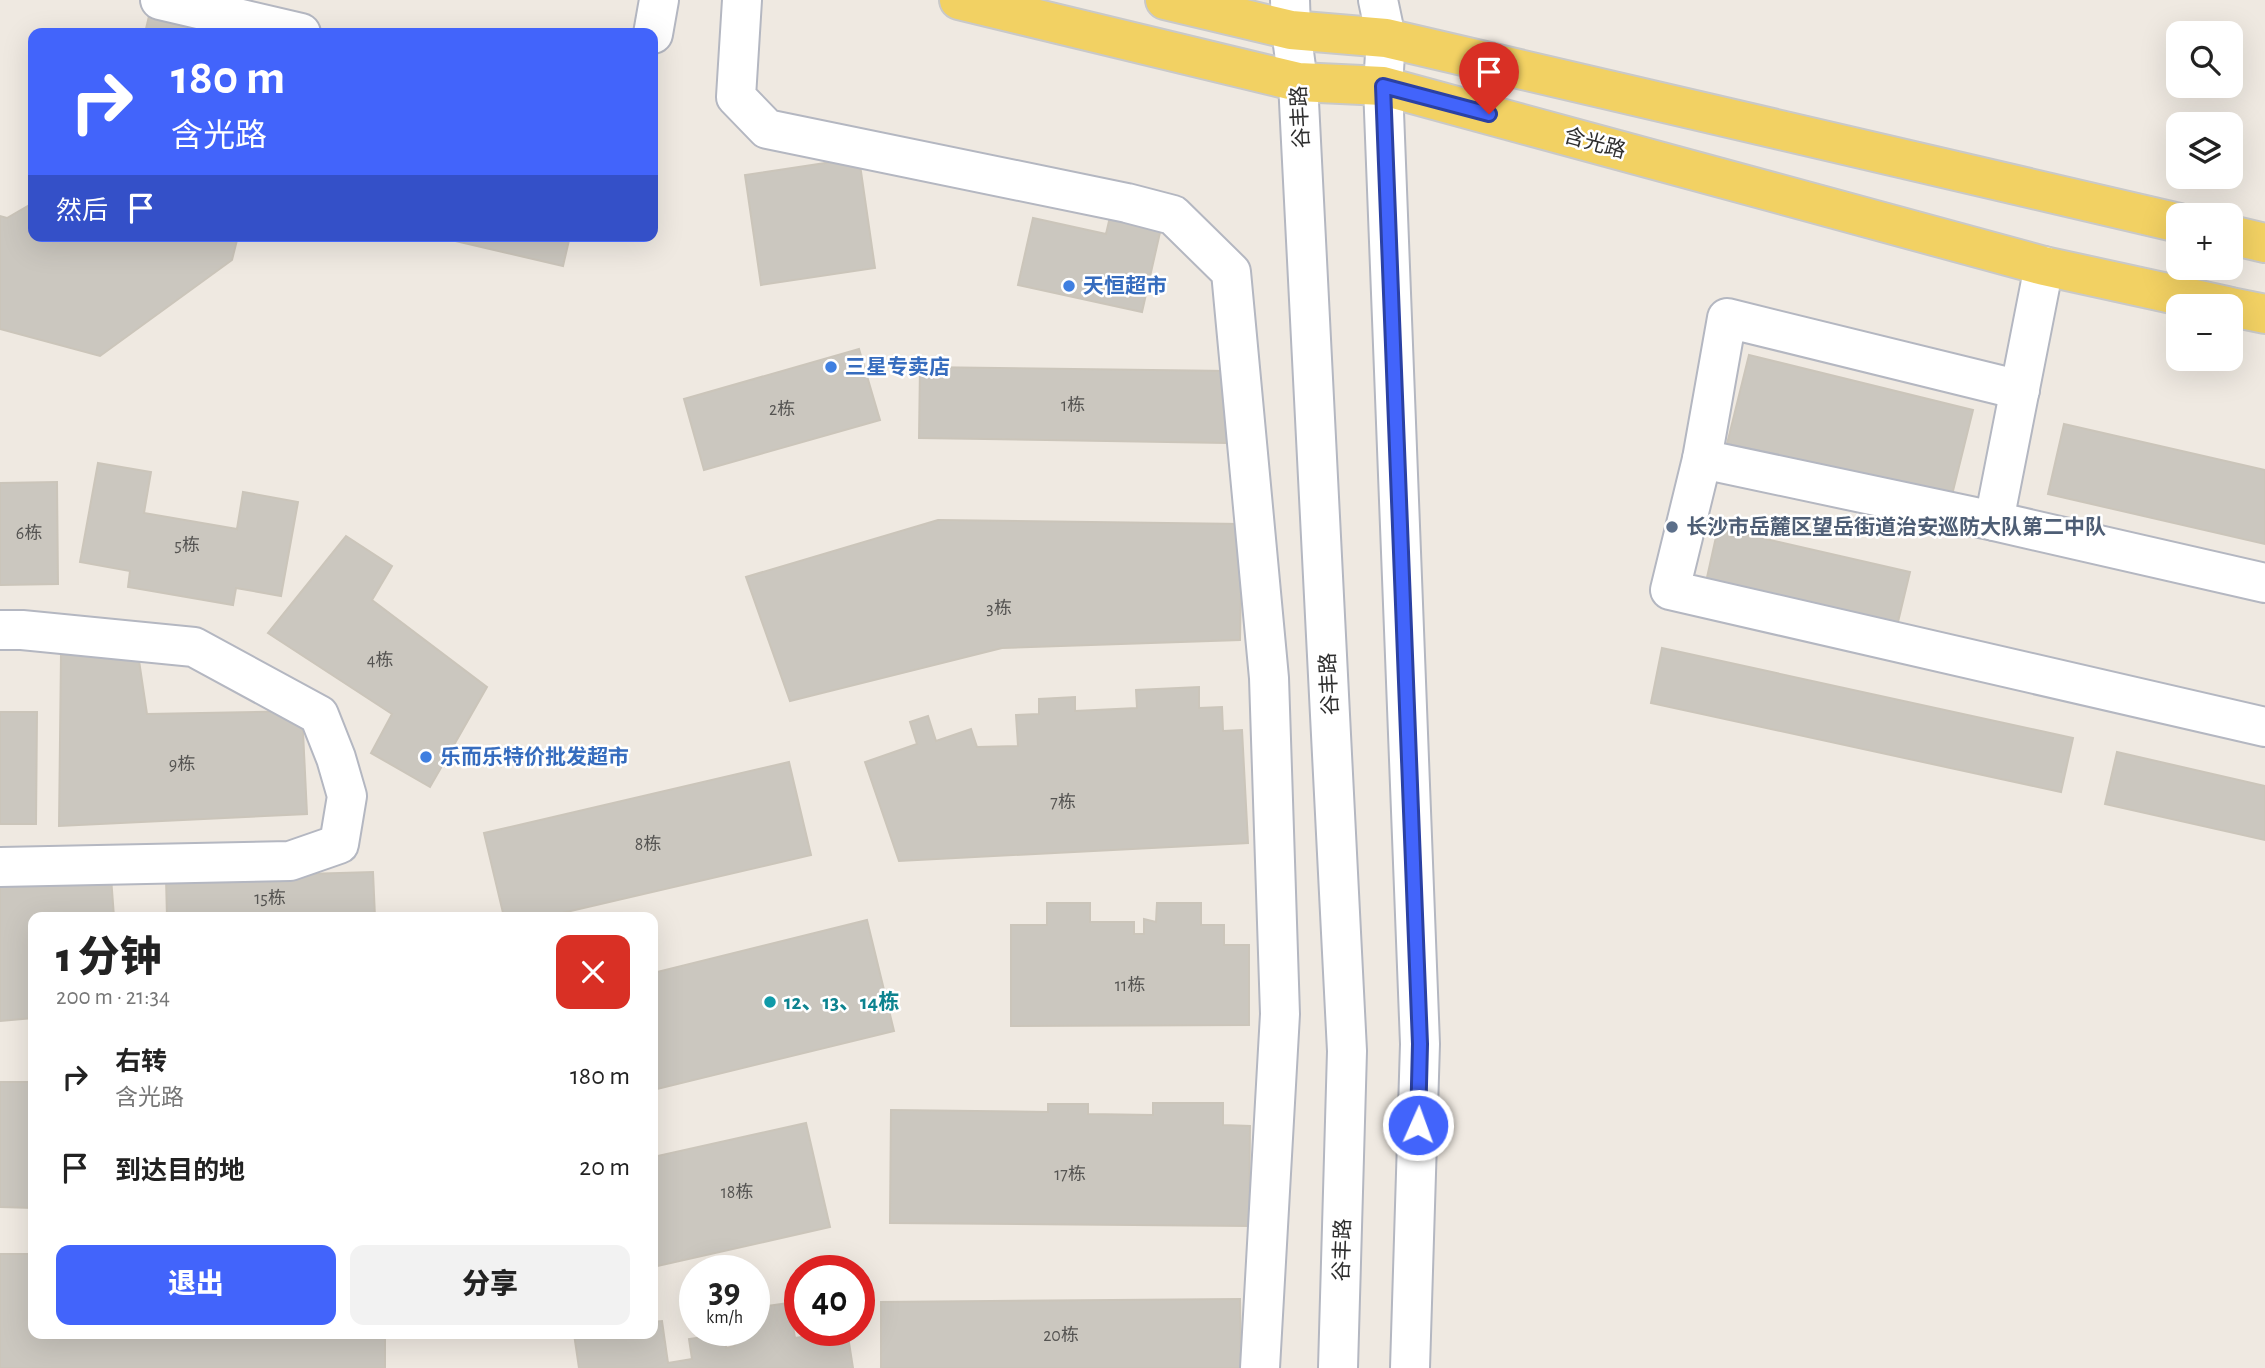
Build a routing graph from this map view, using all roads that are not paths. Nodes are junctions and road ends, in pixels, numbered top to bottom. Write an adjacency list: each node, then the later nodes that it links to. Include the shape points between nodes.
1 (160, 0): 8 (street)
2 (659, 0): 9 (street)
3 (742, 0): 27 (street, via 736,97 767,129 1173,215 1231,272 1269,678 1280,1014)
4 (959, 0): 11 (main road, 含光路)
5 (1165, 0): 7 (main road)
6 (1378, 0): 10 (street)
7 (1291, 15): 10 (main road); 11 (street, 谷丰路)
8 (280, 28)
9 (654, 28)
10 (1385, 38): 12 (street); 13 (main road)
11 (1298, 82): 12 (main road, 含光路); 28 (street, 谷丰路, via 1347,1051)
12 (1383, 86): 16 (main road, 含光路); 29 (street, via 1420,1044)
13 (2166, 220)
14 (2243, 238): 15 (main road)
15 (2265, 243)
16 (2044, 266): 17 (main road, 含光路); 20 (street)
17 (2170, 294)
18 (2243, 310): 19 (main road, 含光路)
19 (2265, 314)
20 (2020, 390): 21 (street, via 1727,318); 22 (street)
21 (1702, 459): 22 (street); 25 (street, via 1670,590)
22 (1994, 521): 23 (street)
23 (2265, 583)
24 (0, 630): 26 (street, via 194,647 319,715 347,796 340,845 290,861)
25 (2265, 727)
26 (0, 867)
27 (1260, 1368)
28 (1339, 1368)
29 (1410, 1368)

